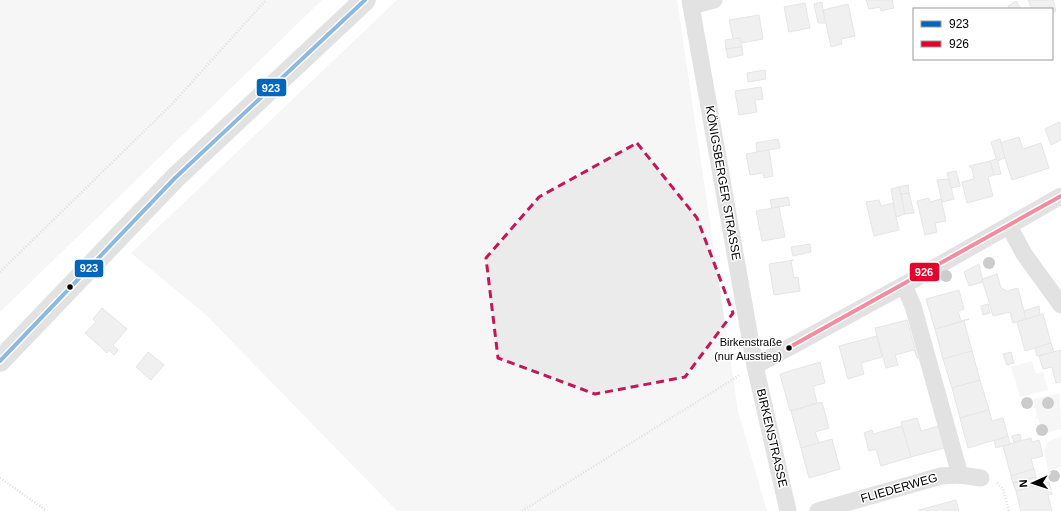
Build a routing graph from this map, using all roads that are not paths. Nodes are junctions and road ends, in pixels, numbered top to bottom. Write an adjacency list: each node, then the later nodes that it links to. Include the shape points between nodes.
1 (365, 0): 8 (main road, via 175,178)
2 (714, 0): 3 (street)
3 (690, 3): 9 (street, KÖNIGSBERGER STRASSE)
4 (1061, 196): 5 (street)
5 (1009, 226): 6 (street); 7 (street, via 1024,254)
6 (904, 285): 9 (street); 10 (street, via 913,306)
7 (1061, 305)
8 (0, 361)
9 (755, 366): 12 (street, BIRKENSTRASSE)
10 (960, 475): 11 (street, FLIEDERWEG); 13 (street, FLIEDERWEG, via 941,476)
11 (981, 478)
12 (788, 511)
13 (818, 511)

